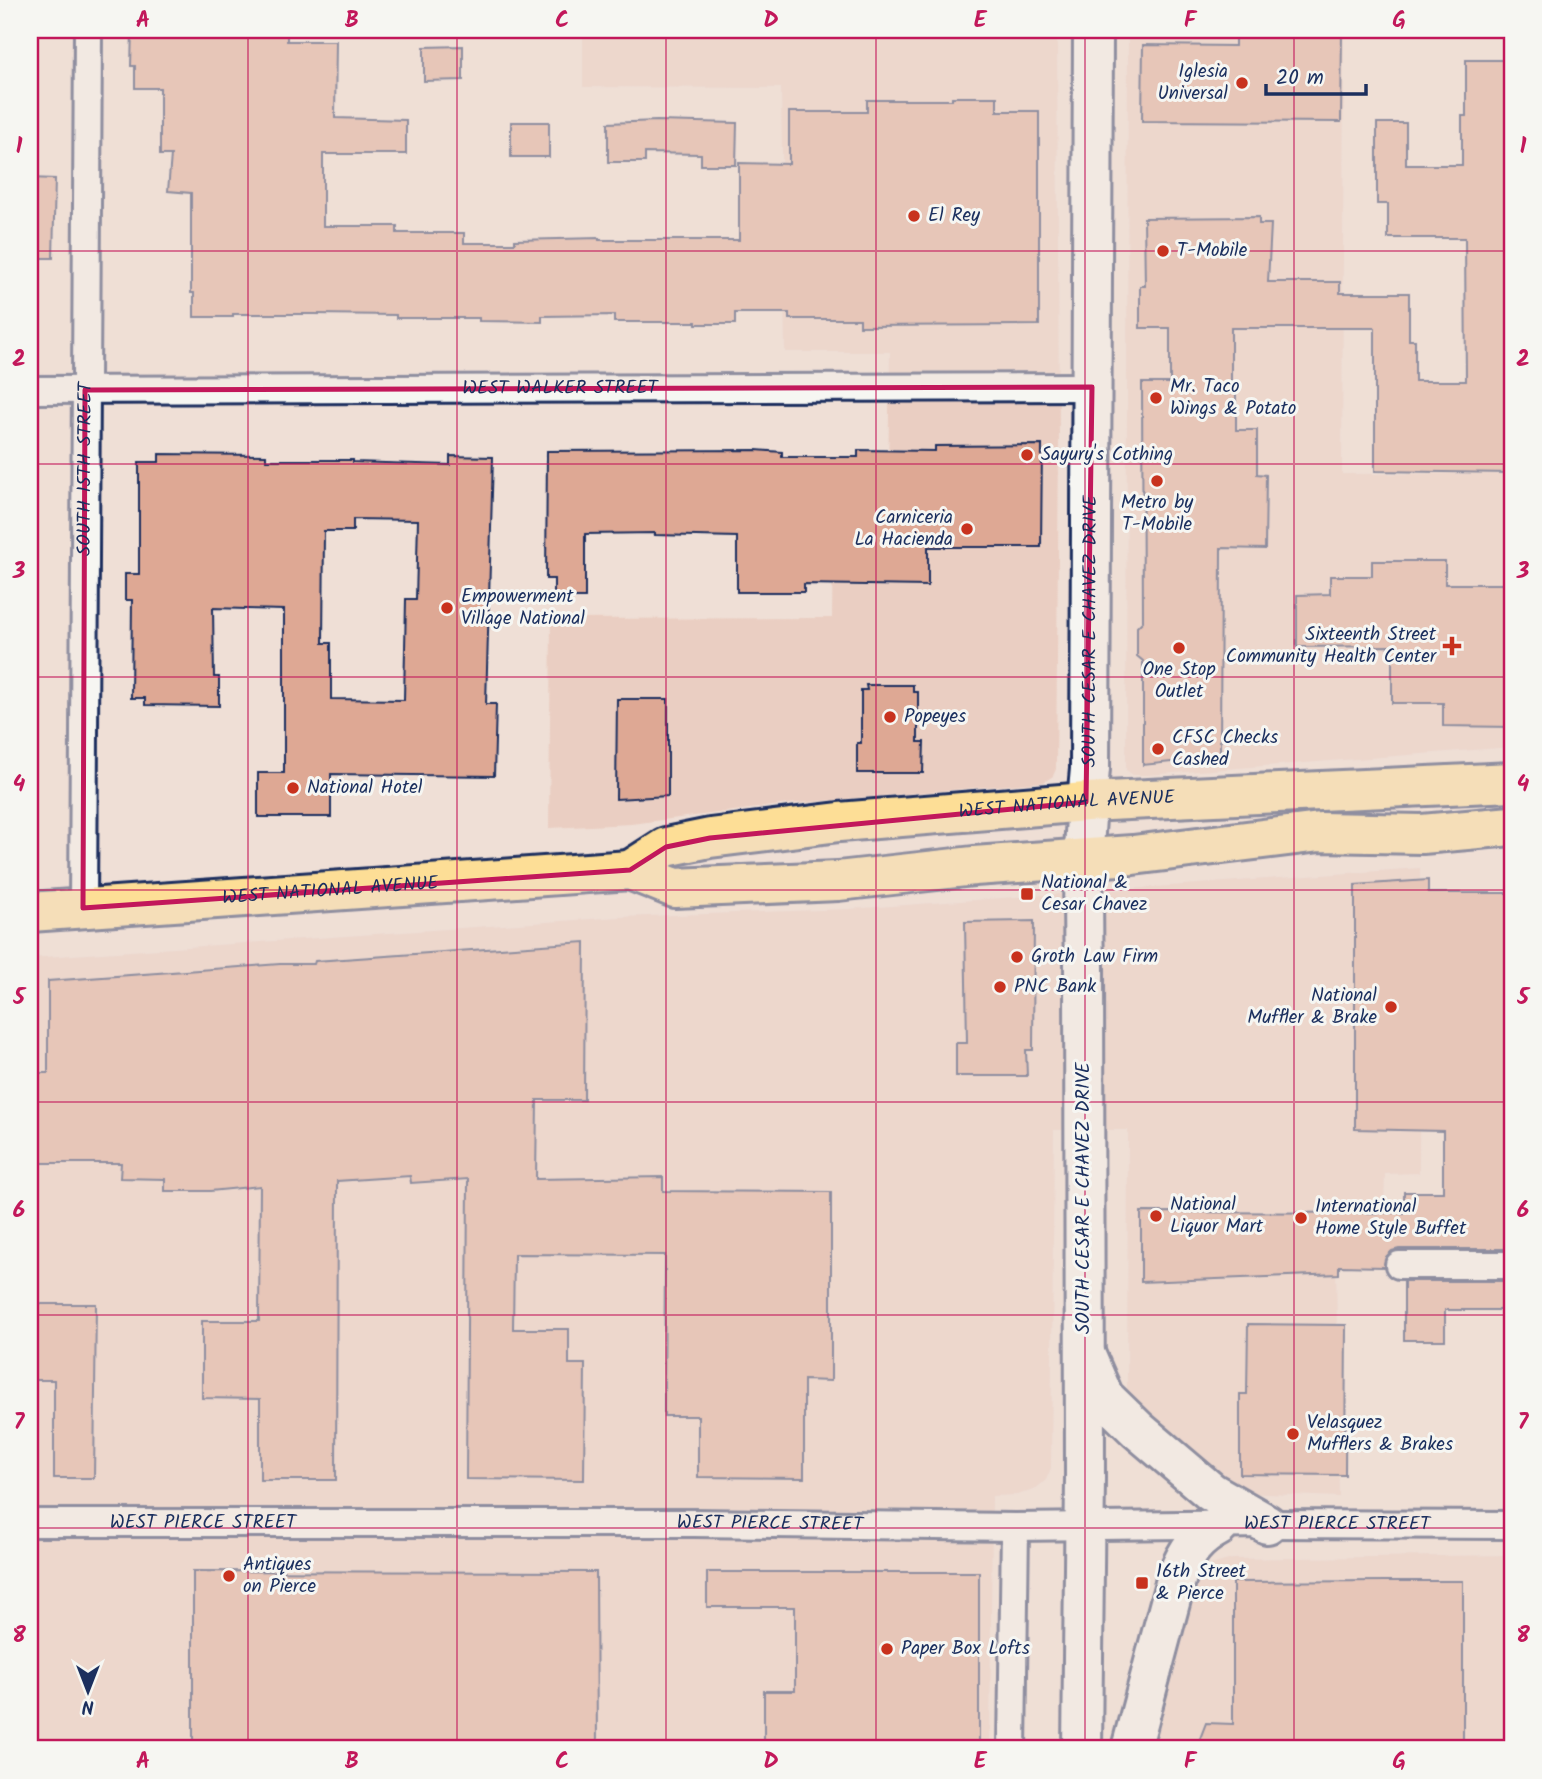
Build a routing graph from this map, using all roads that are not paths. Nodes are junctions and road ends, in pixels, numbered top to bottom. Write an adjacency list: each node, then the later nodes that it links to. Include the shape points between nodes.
1 (88, 30): 5 (street, SOUTH 15TH STREET)
2 (1093, 30): 3 (main road, SOUTH CESAR E CHAVEZ DRIVE)
3 (1092, 387): 5 (street, WEST WALKER STREET); 8 (main road, SOUTH CESAR E CHAVEZ DRIVE, via 1090,769)
4 (30, 390): 5 (street, WEST WALKER STREET)
5 (85, 390): 15 (street, SOUTH 15TH STREET)
6 (1512, 782): 7 (main road, WEST NATIONAL AVENUE)
7 (1319, 791): 8 (main road, WEST NATIONAL AVENUE); 11 (main road)
8 (1086, 802): 9 (main road, WEST NATIONAL AVENUE); 12 (main road, SOUTH CESAR E CHAVEZ DRIVE)
9 (839, 822): 13 (main road, WEST NATIONAL AVENUE, via 666,847); 14 (main road)
10 (1512, 826): 11 (main road, WEST NATIONAL AVENUE, via 1422,834)
11 (1320, 832): 12 (main road, WEST NATIONAL AVENUE)
12 (1083, 858): 14 (main road, WEST NATIONAL AVENUE); 19 (main road, SOUTH CESAR E CHAVEZ DRIVE)
13 (630, 870): 14 (main road, WEST NATIONAL AVENUE, via 675,888); 15 (main road, WEST NATIONAL AVENUE)
14 (838, 881)
15 (83, 908): 16 (main road, WEST NATIONAL AVENUE)
16 (30, 912)
17 (1399, 1265): 18 (street)
18 (1512, 1265)
19 (1084, 1351): 21 (main road, via 1104,1398 1211,1492); 25 (main road, SOUTH CESAR E CHAVEZ DRIVE)
20 (30, 1523): 24 (street, WEST PIERCE STREET)
21 (1267, 1524): 22 (street, WEST PIERCE STREET); 23 (street, WEST PIERCE STREET)
22 (1512, 1525)
23 (1219, 1526): 25 (street, WEST PIERCE STREET); 26 (main road, via 1186,1553)
24 (1015, 1527): 25 (street, WEST PIERCE STREET); 27 (street)
25 (1084, 1527): 28 (main road, SOUTH CESAR E CHAVEZ DRIVE)
26 (1133, 1742)
27 (1012, 1749)
28 (1082, 1749)

